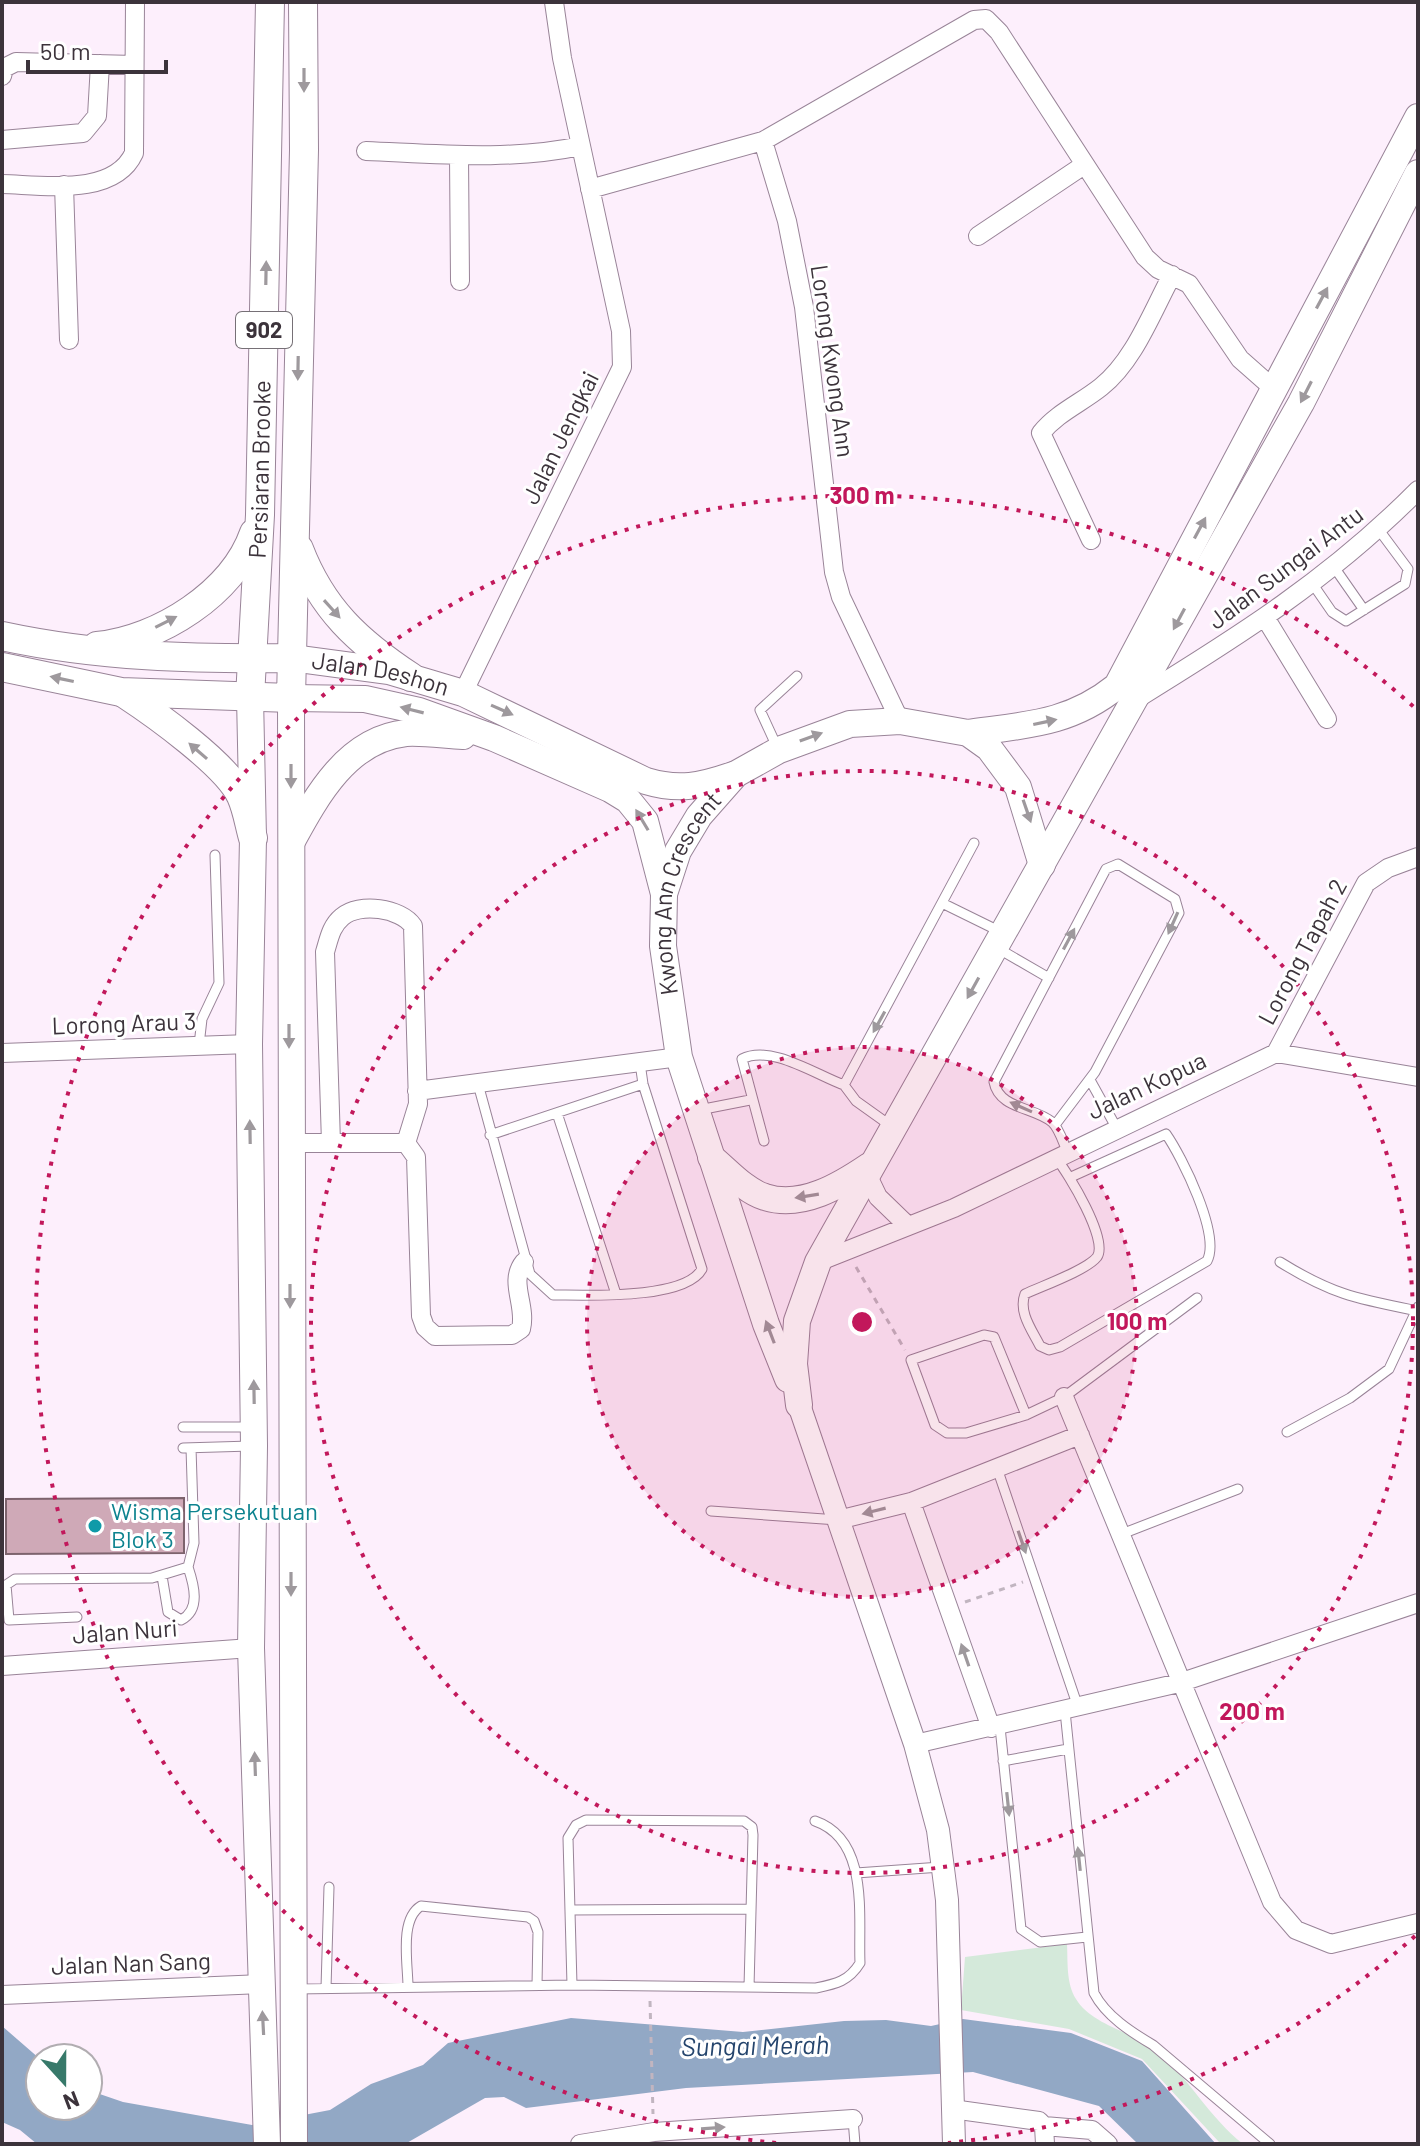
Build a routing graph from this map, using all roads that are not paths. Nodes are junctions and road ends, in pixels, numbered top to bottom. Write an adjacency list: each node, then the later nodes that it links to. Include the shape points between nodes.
1 (135, 2): 6 (street)
2 (270, 2): 25 (main road, Persiaran Brooke / 902, one-way to 2)
3 (303, 2): 28 (main road, Persiaran Brooke / 902, one-way to 28)
4 (554, 2): 11 (street, Jalan Jengkai)
5 (100, 64): 6 (street); 7 (street, via 16,62 4,68); 9 (street, via 97,116 83,133)
6 (134, 65): 17 (street, via 134,153 127,168 107,180)
7 (2, 76)
8 (1418, 117): 23 (main road, one-way to 8)
9 (2, 140)
10 (763, 141): 14 (street, via 974,20 986,19); 18 (street); 46 (street, Lorong Kwong Ann, via 787,221 804,307 834,572)
11 (581, 146): 13 (street); 18 (street, Jalan Jengkai)
12 (366, 151): 13 (street)
13 (459, 156): 21 (street)
14 (1084, 165): 19 (street); 20 (street, via 1150,263)
15 (1418, 173): 44 (main road, one-way to 44, via 1301,403)
16 (2, 184): 17 (street)
17 (64, 185): 22 (street)
18 (590, 189): 41 (street, Jalan Jengkai, via 621,331 622,367)
19 (978, 236)
20 (1172, 275): 23 (street, via 1195,291 1240,359); 27 (street, via 1128,356 1104,386 1041,433)
21 (460, 281)
22 (69, 340)
23 (1274, 389): 47 (main road, one-way to 23, via 1071,716 1117,686)
24 (1418, 490): 26 (street, Jalan Sungai Antu)
25 (260, 515): 34 (main road, one-way to 25, via 130,638 184,613 237,567); 35 (main road, Persiaran Brooke / 902)
26 (1379, 530): 29 (street, Jalan Sungai Antu); 31 (lane, via 1408,569 1408,577)
27 (1091, 540)
28 (296, 541): 36 (main road, Persiaran Brooke / 902); 39 (main road, one-way to 39, via 324,603 364,643)
29 (1334, 567): 30 (street, Jalan Sungai Antu); 31 (lane)
30 (1312, 583): 31 (lane, via 1339,620); 32 (street, Jalan Sungai Antu)
31 (1364, 610)
32 (1266, 619): 44 (street, Jalan Sungai Antu); 45 (street)
33 (2, 636): 34 (main road, Jalan Deshon)
34 (64, 650): 35 (main road, Jalan Deshon)
35 (250, 658): 36 (main road, Jalan Deshon); 42 (main road, Persiaran Brooke / 902)
36 (292, 658): 39 (main road, Jalan Deshon); 43 (main road, Persiaran Brooke / 902)
37 (2, 667): 40 (main road, Jalan Deshon, one-way to 37)
38 (797, 676): 49 (lane, via 760,710)
39 (411, 677): 41 (main road, Jalan Deshon)
40 (121, 692): 42 (main road, Jalan Deshon); 51 (main road, one-way to 40, via 240,794 221,771)
41 (463, 693): 50 (main road, Jalan Deshon, one-way to 50, via 646,781 696,788)
42 (250, 697): 43 (main road, Jalan Deshon); 51 (main road)
43 (291, 698): 48 (main road, Jalan Deshon, one-way to 43, via 419,711 365,699); 52 (main road, one-way to 52)
44 (1135, 700): 56 (main road)
45 (1327, 719)
46 (900, 721): 47 (main road, Kwong Ann Crescent); 49 (main road, Kwong Ann Crescent, one-way to 46, via 850,724)
47 (968, 733): 56 (main road, one-way to 56, via 989,748 1018,787)
48 (494, 738): 52 (main road, via 408,733 384,737 340,767); 57 (main road, Jalan Deshon, one-way to 48, via 645,821 628,800)
49 (779, 750): 50 (main road, Kwong Ann Crescent)
50 (736, 774): 57 (main road, Kwong Ann Crescent, via 699,816 678,851)
51 (253, 838): 61 (main road)
52 (291, 843): 81 (main road, one-way to 81)
53 (974, 843): 58 (lane)
54 (215, 855): 62 (lane, via 219,983 202,1019)
55 (1418, 857): 64 (street, Lorong Tapah 2, via 1366,883)
56 (1042, 865): 59 (main road)
57 (664, 894): 65 (main road, Kwong Ann Crescent, via 663,946)
58 (944, 904): 59 (lane); 71 (lane, one-way to 71)
59 (1000, 940): 60 (lane); 78 (main road, one-way to 78)
60 (1049, 978): 68 (lane, one-way to 68, via 1112,865 1175,899 1175,922); 76 (lane, one-way to 60, via 1006,1101 994,1082)
61 (249, 1044): 62 (street, Lorong Arau 3); 101 (main road, one-way to 61)
62 (199, 1045): 63 (street, Lorong Arau 3)
63 (2, 1053)
64 (1276, 1053): 67 (street); 77 (street, Jalan Kopua)
65 (679, 1057): 66 (street); 74 (main road, Kwong Ann Crescent)
66 (640, 1063): 69 (street); 70 (lane)
67 (1418, 1077)
68 (1090, 1080): 76 (lane); 77 (lane)
69 (478, 1084): 72 (street); 79 (lane)
70 (643, 1084): 75 (lane); 92 (lane, via 702,1269 694,1279 638,1294)
71 (844, 1085): 73 (lane, via 752,1054 741,1063); 78 (lane, via 856,1101)
72 (417, 1091): 82 (street, via 413,926 391,910 353,911 332,929 325,952); 83 (street)
73 (750, 1100): 74 (lane); 80 (lane)
74 (694, 1111): 85 (main road, Kwong Ann Crescent)
75 (557, 1113): 79 (lane); 92 (lane)
76 (1055, 1125): 84 (lane)
77 (1116, 1127): 84 (street, Jalan Kopua)
78 (894, 1128): 86 (main road)
79 (490, 1135): 89 (lane)
80 (764, 1141)
81 (289, 1143): 82 (street); 134 (main road, one-way to 134)
82 (331, 1143): 83 (street)
83 (406, 1143): 89 (street, via 416,1157 425,1327 435,1336 512,1335 521,1329 525,1312 516,1281)
84 (1061, 1154): 87 (lane); 88 (street, Jalan Kopua)
85 (709, 1156): 86 (main road, one-way to 85, via 811,1196 767,1198); 96 (main road, Kwong Ann Crescent, one-way to 85)
86 (871, 1168): 88 (street, via 878,1197); 90 (main road)
87 (1071, 1177): 87 (lane, via 1166,1134 1207,1219 1212,1251 1207,1261 1049,1350 1040,1346 1026,1319 1025,1294 1087,1264 1100,1247)
88 (908, 1226): 90 (street, Jalan Kopua)
89 (524, 1262): 92 (lane, via 553,1295)
90 (818, 1262): 96 (main road, via 794,1341)
91 (1280, 1262): 94 (lane, via 1357,1301)
92 (616, 1294)
93 (1197, 1298): 95 (lane)
94 (1418, 1309): 99 (lane, via 1389,1369 1350,1398)
95 (1064, 1397): 97 (lane); 100 (street)
96 (799, 1405): 106 (street)
97 (1026, 1415): 97 (lane, via 994,1337 984,1335 911,1360 935,1425 947,1433 966,1433)
98 (183, 1427): 101 (lane)
99 (1287, 1432)
100 (1080, 1435): 102 (street); 107 (street)
101 (254, 1437): 108 (lane, via 187,1448 194,1543); 112 (main road)
102 (997, 1468): 104 (street); 115 (lane, one-way to 115)
103 (1238, 1489): 107 (lane)
104 (911, 1502): 106 (street, one-way to 106); 116 (street, one-way to 104)
105 (711, 1511): 106 (lane)
106 (838, 1520): 117 (street)
107 (1119, 1535): 114 (street)
108 (188, 1567): 109 (lane); 109 (lane, via 193,1607 181,1620 168,1612)
109 (162, 1576): 111 (lane, via 15,1579 6,1585 9,1620)
110 (1418, 1603): 114 (street)
111 (77, 1617)
112 (251, 1648): 113 (street, Jalan Nuri); 128 (main road, one-way to 112)
113 (2, 1666)
114 (1179, 1683): 115 (street); 126 (street, via 1272,1902 1296,1930 1331,1944)
115 (1072, 1710): 116 (street); 118 (lane)
116 (995, 1728): 117 (street); 119 (lane)
117 (915, 1744): 121 (street)
118 (1068, 1749): 119 (lane); 127 (lane, one-way to 118)
119 (1003, 1761): 127 (lane, one-way to 127, via 1021,1929 1040,1942)
120 (815, 1821): 122 (lane, via 842,1840)
121 (944, 1867): 122 (lane); 136 (street)
122 (856, 1873): 132 (lane, via 860,1963 854,1973 839,1984 816,1988)
123 (329, 1887): 133 (lane)
124 (751, 1909): 125 (lane); 125 (lane, via 749,1823 586,1820 568,1838); 132 (lane)
125 (570, 1910): 130 (lane)
126 (1418, 1923)
127 (1087, 1937): 145 (lane, via 1099,2003)
128 (262, 1984): 135 (street, Jalan Nan Sang); 139 (main road, one-way to 128)
129 (537, 1985): 130 (lane); 131 (lane); 131 (lane, via 534,1921 421,1906 408,1922)
130 (572, 1985): 132 (lane)
131 (408, 1987): 133 (lane)
132 (749, 1987)
133 (326, 1988): 134 (lane)
134 (292, 1989): 140 (main road)
135 (2, 1995)
136 (952, 2109): 138 (street, via 1039,2121); 143 (street)
137 (853, 2119): 141 (street, one-way to 137, via 654,2132); 142 (lane)
138 (1045, 2135): 144 (street, via 1092,2130)
139 (267, 2144)
140 (294, 2144)
141 (580, 2144)
142 (855, 2144)
143 (954, 2144)
144 (1108, 2144)
145 (1270, 2144)

